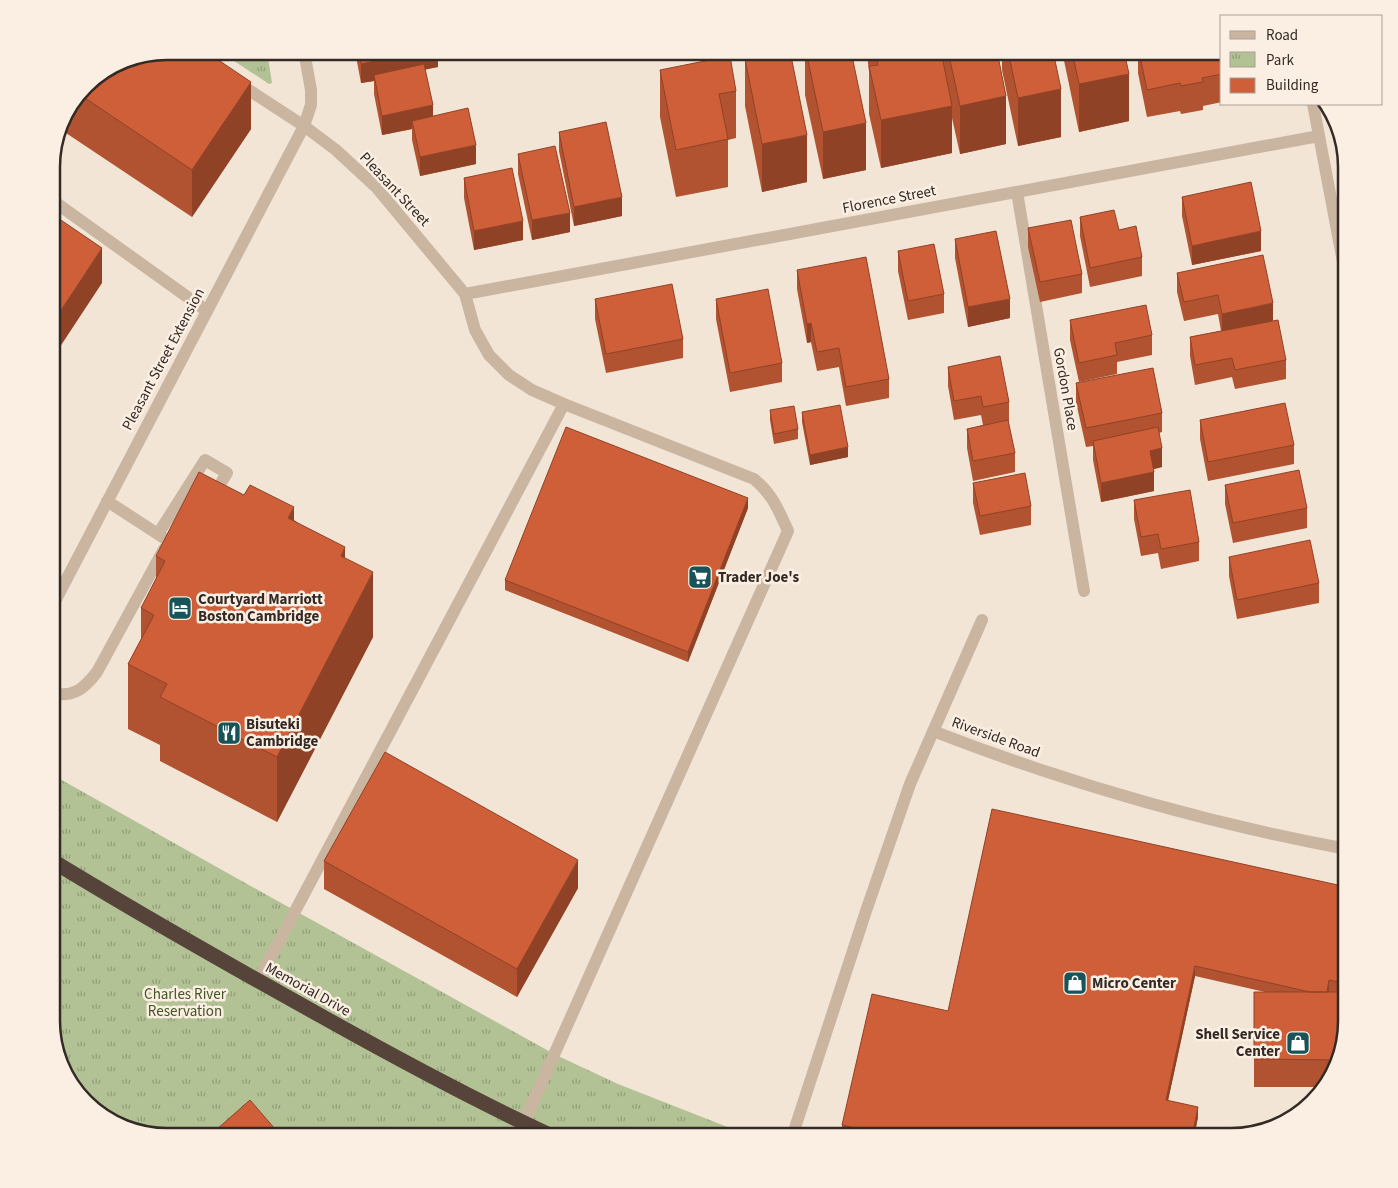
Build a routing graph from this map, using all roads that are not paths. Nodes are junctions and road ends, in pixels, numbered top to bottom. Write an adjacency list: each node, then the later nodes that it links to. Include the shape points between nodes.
1 (306, 60): 4 (street, via 311,90)
2 (231, 78): 4 (street, Pleasant Street)
3 (1313, 105): 5 (street)
4 (304, 126): 9 (street, Pleasant Street, via 376,187); 10 (street, Pleasant Street Extension)
5 (1319, 136): 6 (street, Florence Street); 8 (street)
6 (1017, 192): 9 (street, Florence Street); 15 (street, Gordon Place)
7 (60, 206): 10 (street)
8 (1338, 236)
9 (465, 294): 11 (street, via 475,330 489,355 509,375 532,390)
10 (207, 311): 12 (street, Pleasant Street Extension)
11 (564, 404): 22 (street); 23 (street, via 754,479 766,489 778,507 788,531)
12 (107, 501): 14 (street); 16 (street, Pleasant Street Extension)
13 (208, 505): 14 (street, via 227,473 205,460)
14 (167, 537): 18 (street, via 97,672 87,686 68,695)
15 (1084, 591)
16 (60, 592)
17 (982, 620): 19 (street)
18 (60, 694)
19 (933, 731): 20 (street, Riverside Road, via 1071,780 1223,821); 25 (street, Riverside Road, via 898,816)
20 (1338, 847)
21 (60, 865): 22 (highway, Memorial Drive)
22 (258, 981): 23 (highway, Memorial Drive, via 397,1058)
23 (524, 1122): 24 (highway, Memorial Drive)
24 (536, 1128)
25 (795, 1128)

